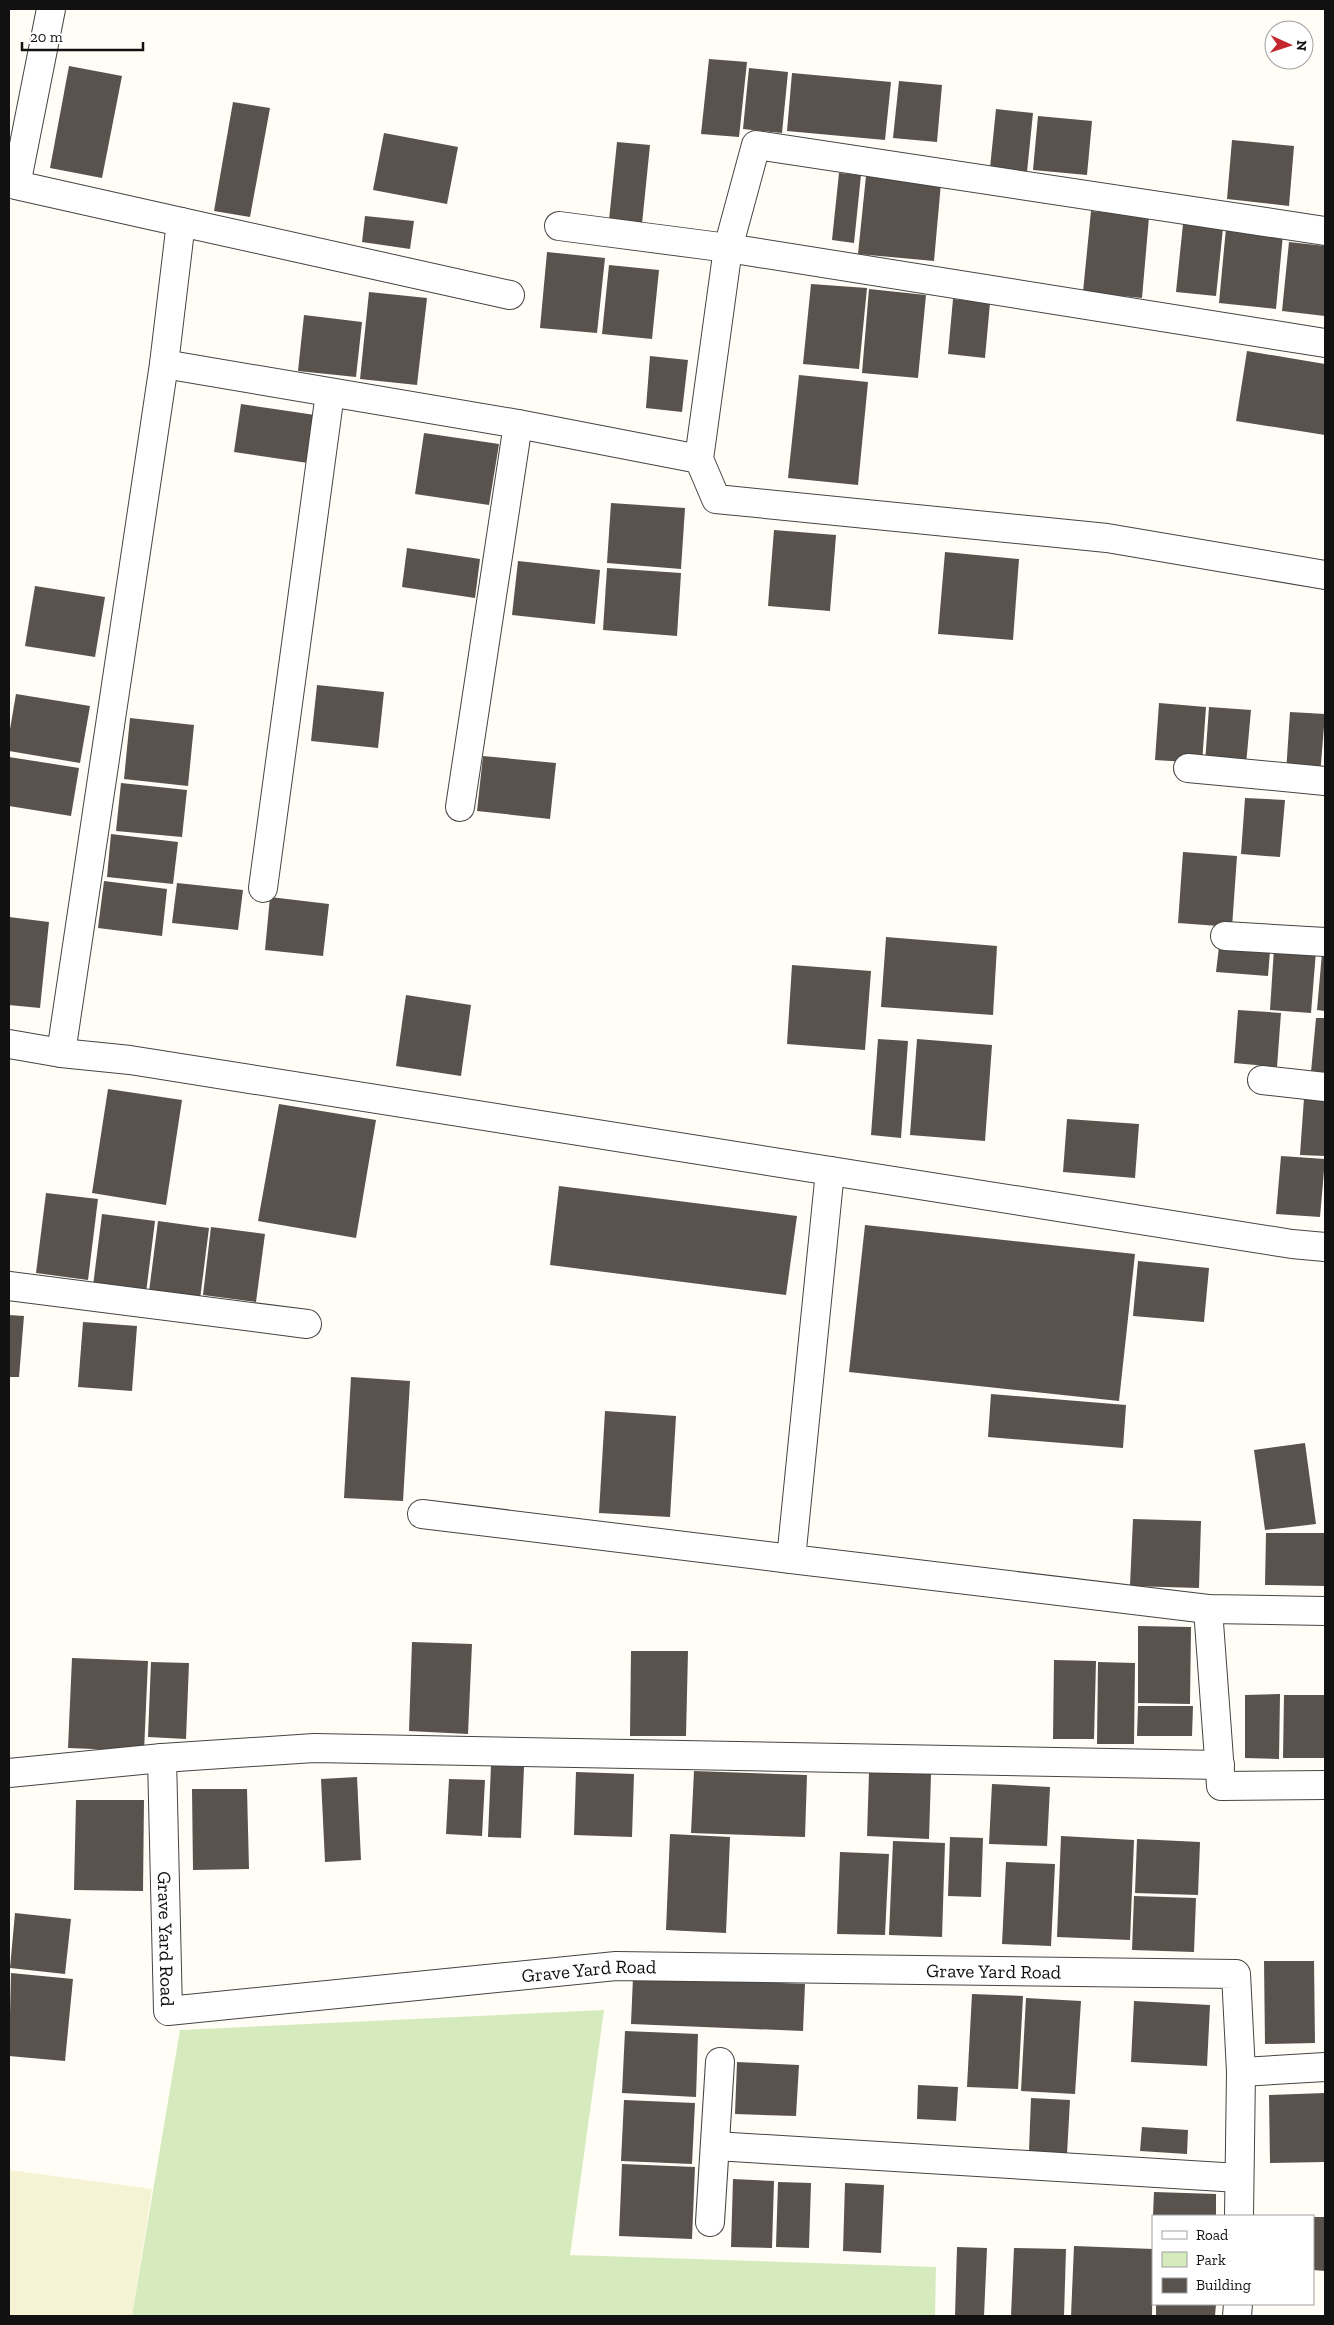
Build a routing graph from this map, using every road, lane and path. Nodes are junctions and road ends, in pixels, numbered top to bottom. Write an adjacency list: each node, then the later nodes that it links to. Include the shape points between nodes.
1 (51, 9): 2 (street)
2 (19, 109): 3 (street, via 16,186)
3 (181, 222): 7 (street); 9 (street)
4 (560, 226): 6 (street)
5 (1325, 231): 6 (street, via 756,145)
6 (728, 248): 8 (street); 12 (street)
7 (510, 295)
8 (1325, 343)
9 (164, 364): 10 (street); 21 (street)
10 (330, 393): 11 (street); 17 (street)
11 (518, 424): 12 (street); 16 (street)
12 (699, 459): 13 (street, via 716,499 1107,538)
13 (1325, 575)
14 (1188, 768): 15 (street)
15 (1325, 781)
16 (460, 808)
17 (263, 888)
18 (1226, 936): 19 (street)
19 (1325, 942)
20 (9, 1044): 21 (street)
21 (61, 1053): 24 (street, via 130,1060)
22 (1262, 1080): 23 (street)
23 (1325, 1087)
24 (830, 1171): 25 (street); 29 (street)
25 (1325, 1247)
26 (9, 1286): 27 (street)
27 (307, 1324)
28 (422, 1514): 29 (street)
29 (791, 1559): 30 (street)
30 (1208, 1609): 31 (street); 33 (street)
31 (1325, 1611)
32 (162, 1758): 33 (street, via 314,1748); 34 (street); 38 (street, Grave Yard Road, via 168,2011 616,1966 1236,1974)
33 (1220, 1765): 35 (street, via 1221,1786)
34 (9, 1773)
35 (1325, 1785)
36 (720, 2062): 39 (street)
37 (1325, 2067): 38 (street)
38 (1241, 2072): 40 (street)
39 (715, 2146): 40 (street); 42 (street)
40 (1239, 2178): 41 (street)
41 (1239, 2215)
42 (710, 2222)

